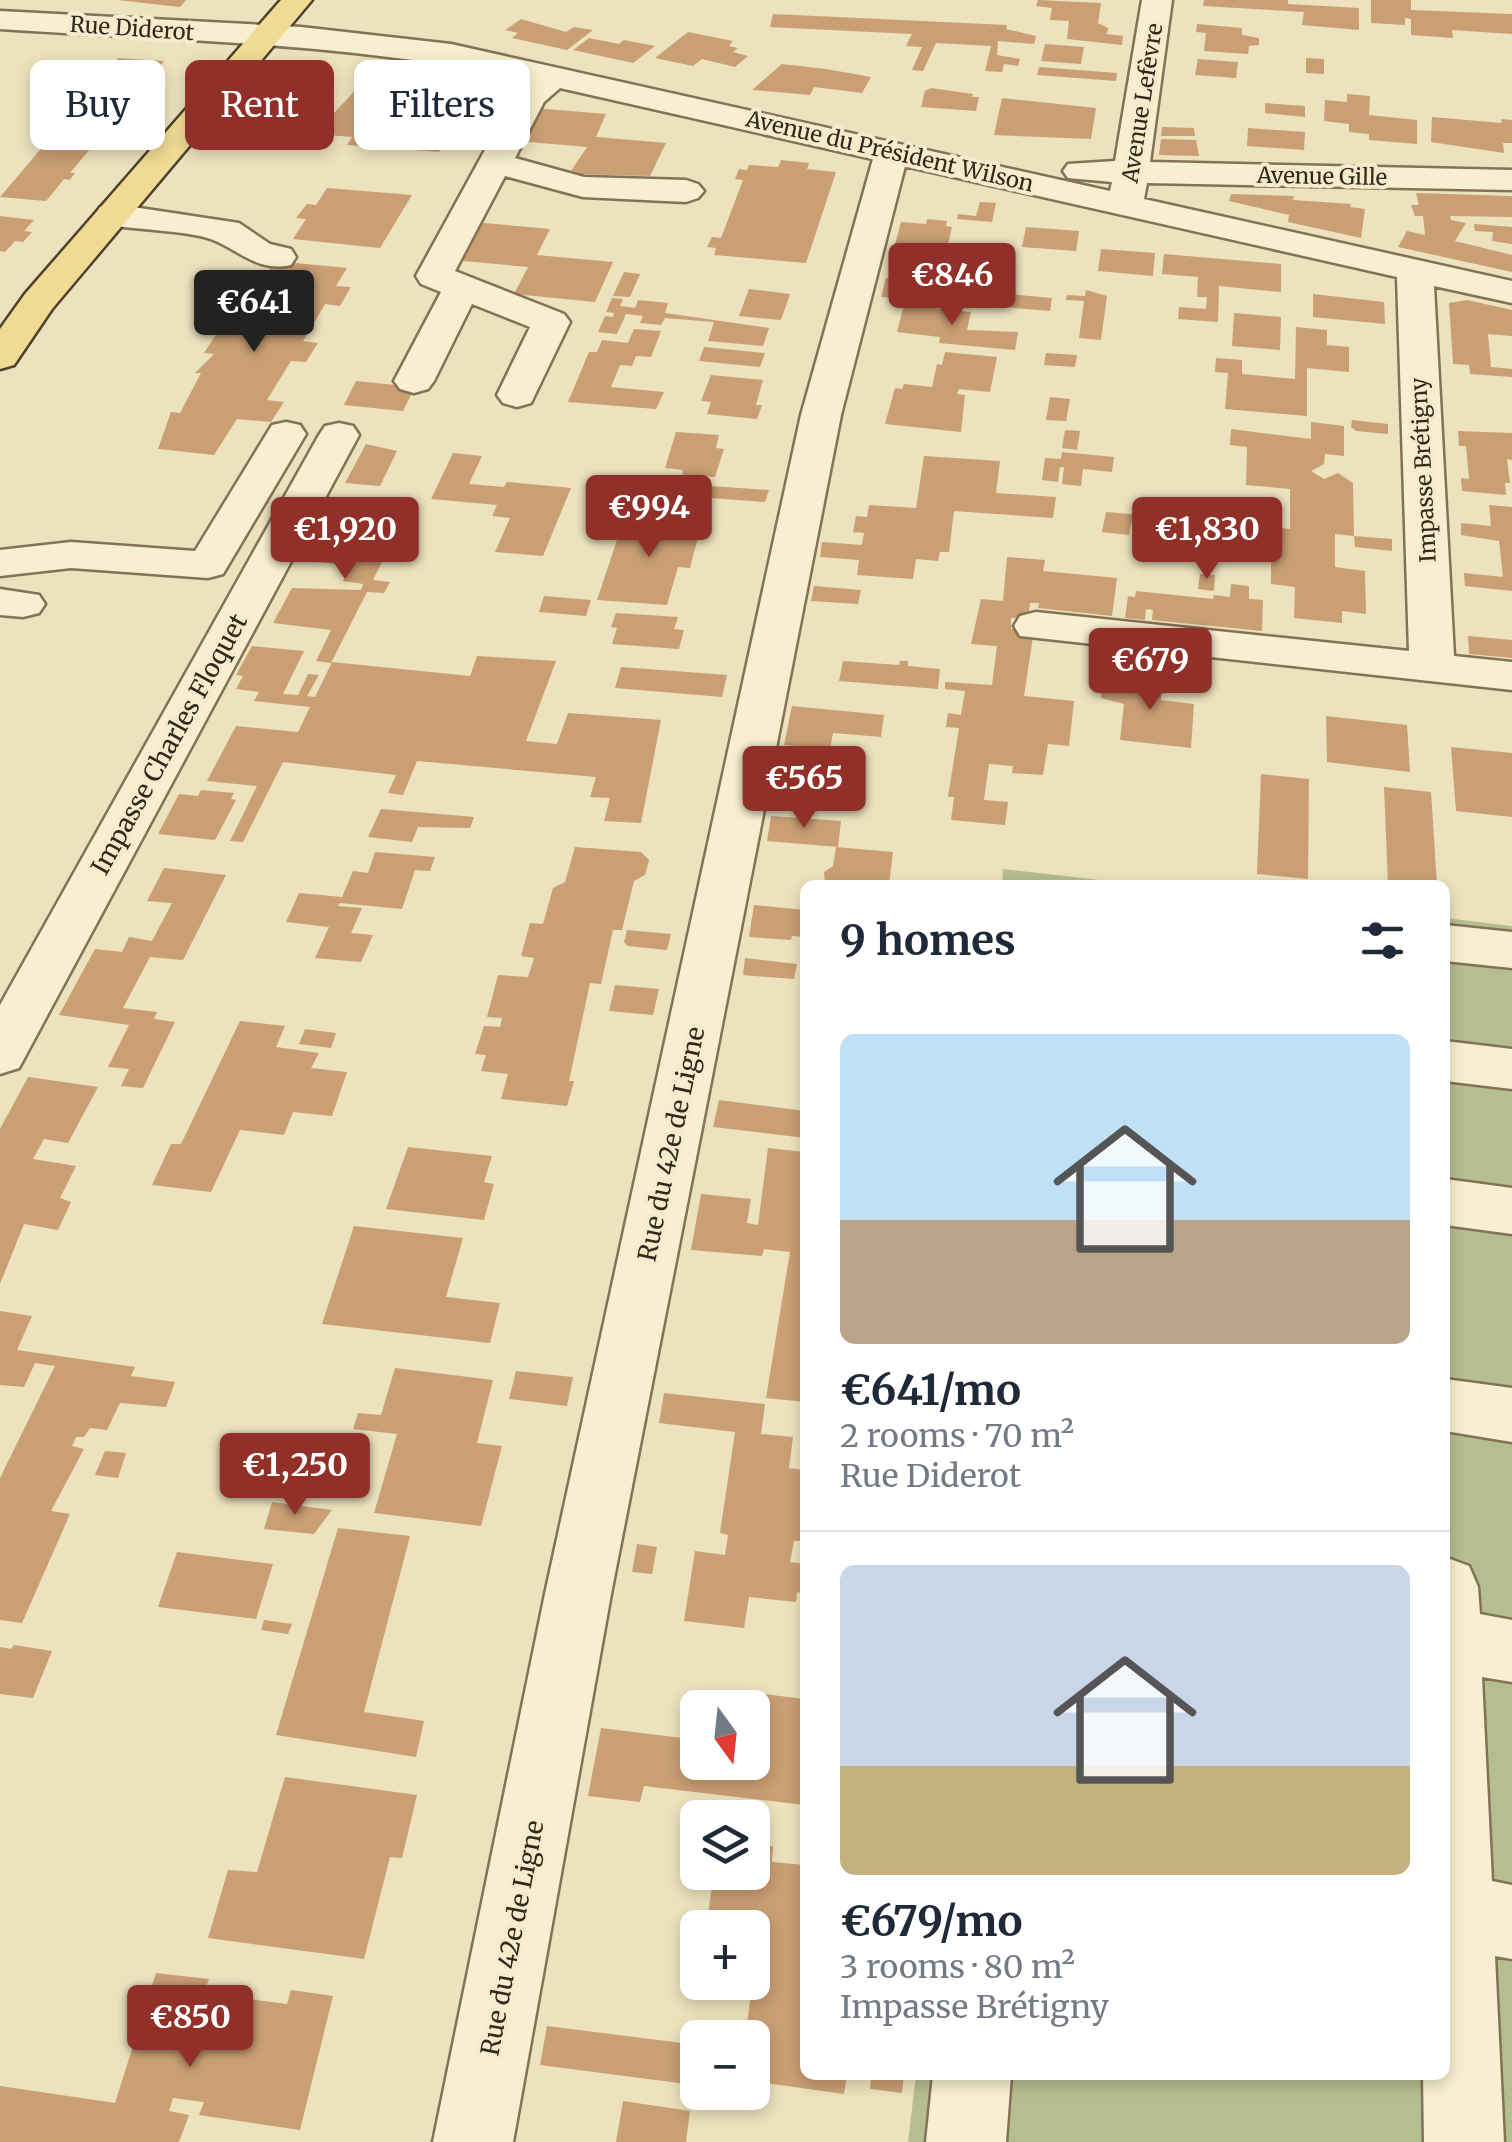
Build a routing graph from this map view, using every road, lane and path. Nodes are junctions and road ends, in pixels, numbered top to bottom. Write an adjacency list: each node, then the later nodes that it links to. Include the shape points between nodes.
1 (217, 0): 5 (street)
2 (297, 0): 6 (main road)
3 (1158, 0): 11 (street, Avenue Lefèvre)
4 (0, 20): 5 (street, Rue Diderot)
5 (188, 33): 6 (street, Rue Diderot)
6 (265, 37): 7 (street, Avenue du Président Wilson, via 451,54); 13 (main road)
7 (554, 76): 8 (street, Avenue du Président Wilson); 9 (street, via 530,98)
8 (892, 151): 11 (street, Avenue du Président Wilson); 39 (street, Rue du 42e de Ligne, via 821,415 578,1594)
9 (495, 162): 12 (street, via 583,188); 16 (street, via 434,276)
10 (1512, 180): 11 (street, Avenue Gille)
11 (1129, 189): 15 (street, Avenue du Président Wilson)
12 (686, 191)
13 (113, 215): 14 (street, via 226,231 256,252); 18 (main road)
14 (278, 256)
15 (1415, 271): 17 (street, Avenue du Président Wilson); 25 (street, Impasse Brétigny)
16 (462, 287): 19 (street); 20 (street, via 550,322)
17 (1512, 292)
18 (0, 357)
19 (414, 381)
20 (517, 395)
21 (286, 434): 23 (street, via 208,564 71,555)
22 (339, 435): 29 (street, Impasse Charles Floquet)
23 (0, 563)
24 (1036, 626): 25 (street)
25 (1432, 668): 26 (street)
26 (1512, 676)
27 (1450, 944): 28 (street)
28 (1512, 950)
29 (0, 1054)
30 (1450, 1061): 31 (street)
31 (1512, 1069)
32 (1450, 1203): 33 (street)
33 (1512, 1211)
34 (1450, 1406): 35 (street)
35 (1512, 1415)
36 (1462, 1630): 37 (street)
37 (1484, 1917): 41 (street)
38 (972, 2080): 40 (street)
39 (474, 2142)
40 (966, 2142)
41 (1464, 2142)

